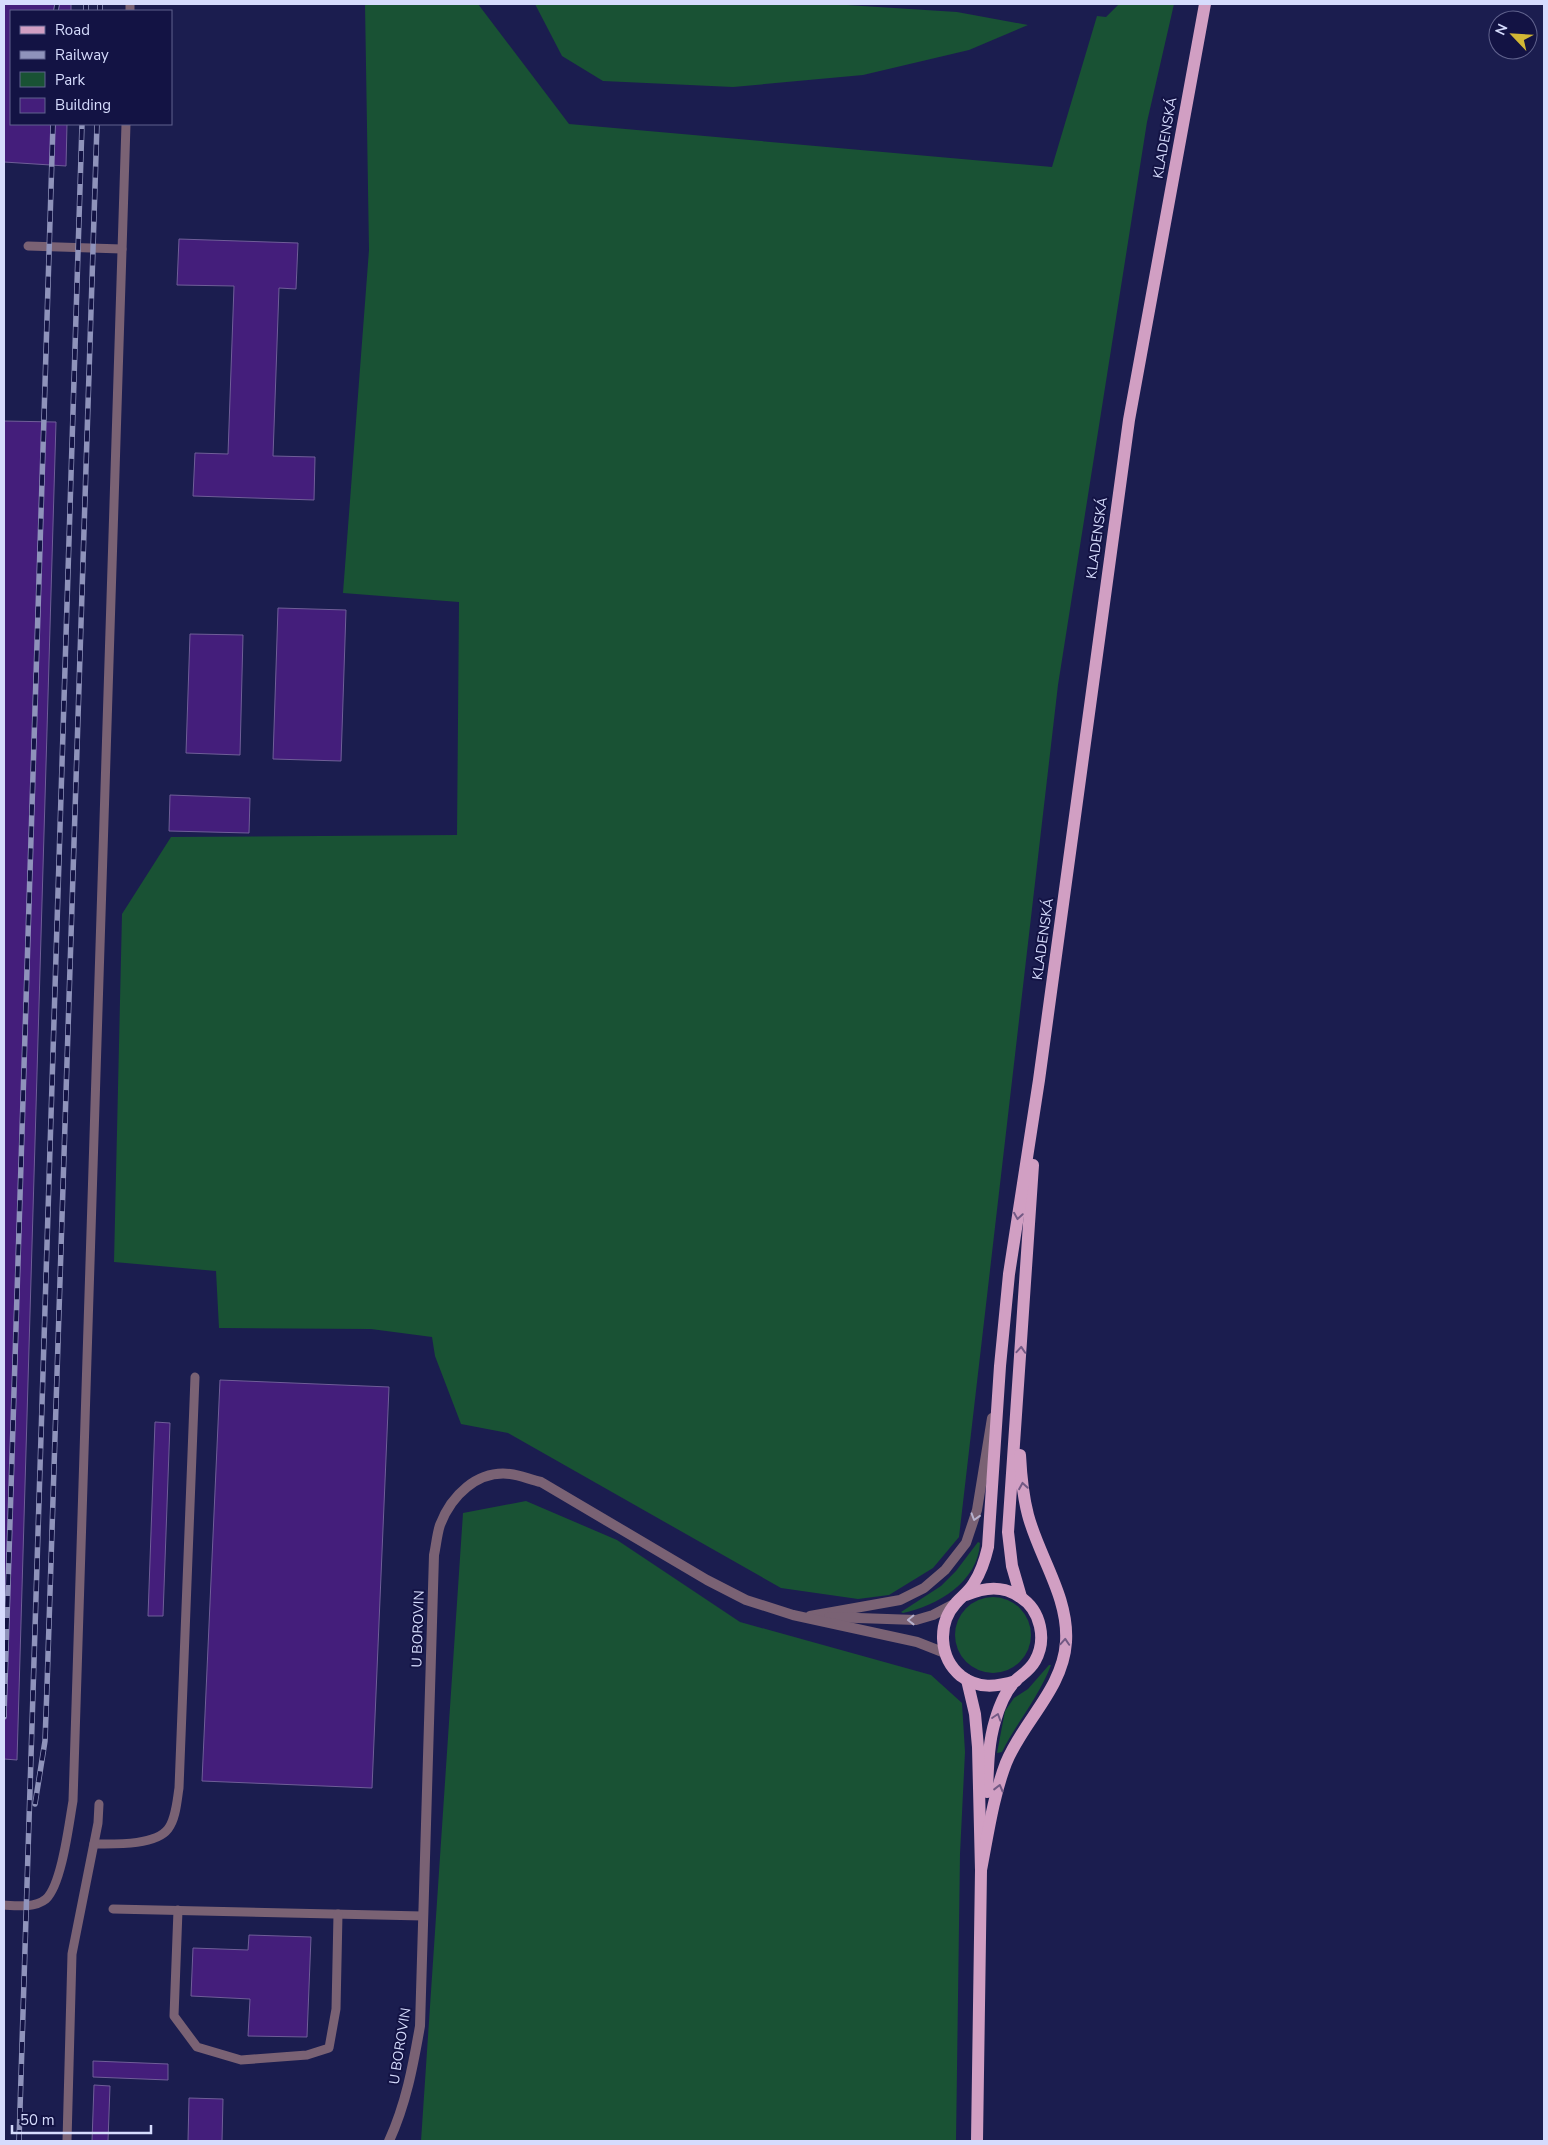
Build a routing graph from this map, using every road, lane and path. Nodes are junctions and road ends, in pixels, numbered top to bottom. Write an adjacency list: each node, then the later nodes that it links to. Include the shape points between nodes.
1 (1204, 4): 5 (main road, KLADENSKÁ, via 1129,420)
2 (126, 125): 4 (lane)
3 (28, 246): 4 (lane)
4 (122, 249): 20 (lane, via 72,1801 54,1887 45,1899 26,1906)
5 (1039, 1080): 6 (main road, one-way to 6, via 1009,1274); 8 (main road, one-way to 5)
6 (1000, 1366): 9 (main road, via 988,1547 982,1568); 13 (street, one-way to 13, via 977,1510 966,1543 945,1570 924,1588 900,1600)
7 (195, 1377): 18 (lane, via 179,1788 168,1829 157,1837 127,1844)
8 (1017, 1399): 10 (main road, via 1008,1532 1012,1566); 19 (main road, one-way to 8, via 1006,1763 1060,1671 1066,1641 1063,1611 1028,1516 1020,1465)
9 (966, 1595): 10 (main road, via 994,1588 1009,1590); 11 (main road)
10 (1021, 1597): 16 (main road, via 1031,1607 1041,1633 1035,1661)
11 (956, 1603): 13 (street, one-way to 13, via 916,1620); 14 (main road, via 944,1626 942,1640)
12 (793, 1615): 13 (street); 14 (street, via 917,1642); 24 (street, U BOROVIN, via 746,1600 540,1482 510,1474 489,1475 473,1482 455,1497 440,1525 434,1555)
13 (810, 1616)
14 (945, 1653): 15 (main road, via 950,1664)
15 (967, 1680): 16 (main road, via 983,1686 1000,1686); 19 (main road, via 978,1747)
16 (1016, 1681): 19 (main road, one-way to 16, via 992,1732 1000,1706)
17 (99, 1804): 18 (lane)
18 (94, 1844): 25 (lane, via 72,1954)
19 (981, 1870): 27 (main road)
20 (4, 1905)
21 (113, 1909): 22 (lane)
22 (178, 1910): 23 (lane); 23 (lane, via 174,2016 197,2047 241,2060 307,2055 329,2048 336,2009)
23 (338, 1914): 24 (lane)
24 (423, 1916): 26 (street, U BOROVIN, via 420,2026 404,2103)
25 (68, 2141)
26 (389, 2141)
27 (978, 2141)

